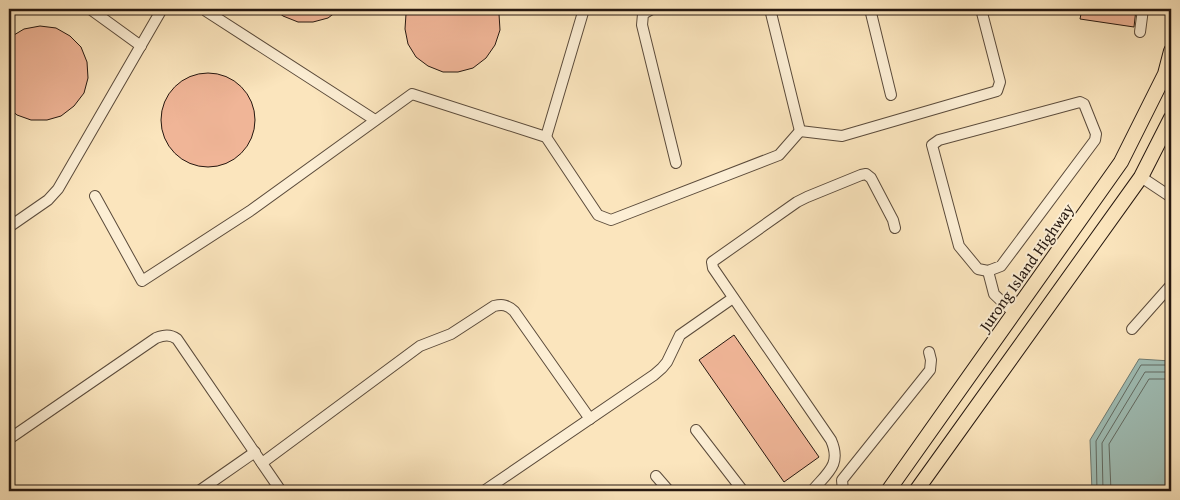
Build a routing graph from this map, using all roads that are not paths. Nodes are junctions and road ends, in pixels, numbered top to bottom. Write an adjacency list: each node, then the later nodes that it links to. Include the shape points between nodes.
1 (90, 9): 11 (lane)
2 (162, 9): 11 (lane)
3 (584, 9): 17 (lane)
4 (652, 9): 18 (lane, via 643,14 642,25)
5 (770, 9): 16 (lane)
6 (870, 9): 13 (lane)
7 (981, 9): 16 (lane, via 1000,82 997,92 842,136)
8 (1143, 9): 10 (lane)
9 (206, 11): 15 (lane)
10 (1140, 32)
11 (141, 46): 22 (lane, via 58,189 48,200)
12 (1171, 50): 27 (main road, Jurong Island Highway, via 1165,74 1121,162)
13 (891, 95)
14 (1171, 118): 19 (main road)
15 (375, 120): 17 (lane, via 412,94); 20 (lane, via 250,211 142,281)
16 (800, 131): 17 (lane, via 779,155 611,220 598,215)
17 (546, 137)
18 (676, 163)
19 (1141, 177): 21 (lane); 44 (main road)
20 (96, 196)
21 (1171, 197)
22 (9, 227)
23 (895, 228): 26 (lane, via 869,175 861,175 807,197 712,262)
24 (988, 271): 24 (lane, via 1001,266 1095,140 1096,134 1082,102 939,140 932,145 959,246 978,269); 27 (lane, via 994,294)
25 (1171, 285): 28 (lane)
26 (734, 298): 30 (lane, via 680,335 662,368); 41 (lane, via 832,440 835,460)
27 (1014, 313): 43 (main road, Jurong Island Highway)
28 (1132, 329)
29 (929, 352): 42 (lane, via 932,360 930,370 842,480)
30 (590, 419): 34 (lane, via 514,311 499,305 452,334 420,346); 38 (lane)
31 (696, 430): 40 (lane)
32 (9, 439): 33 (lane, via 156,338 169,335 177,340)
33 (255, 452): 34 (lane); 36 (lane)
34 (262, 462): 37 (lane)
35 (656, 476): 39 (lane)
36 (199, 491)
37 (281, 491)
38 (484, 491)
39 (668, 491)
40 (743, 491)
41 (812, 491)
42 (843, 491)
43 (888, 491)
44 (916, 491)

